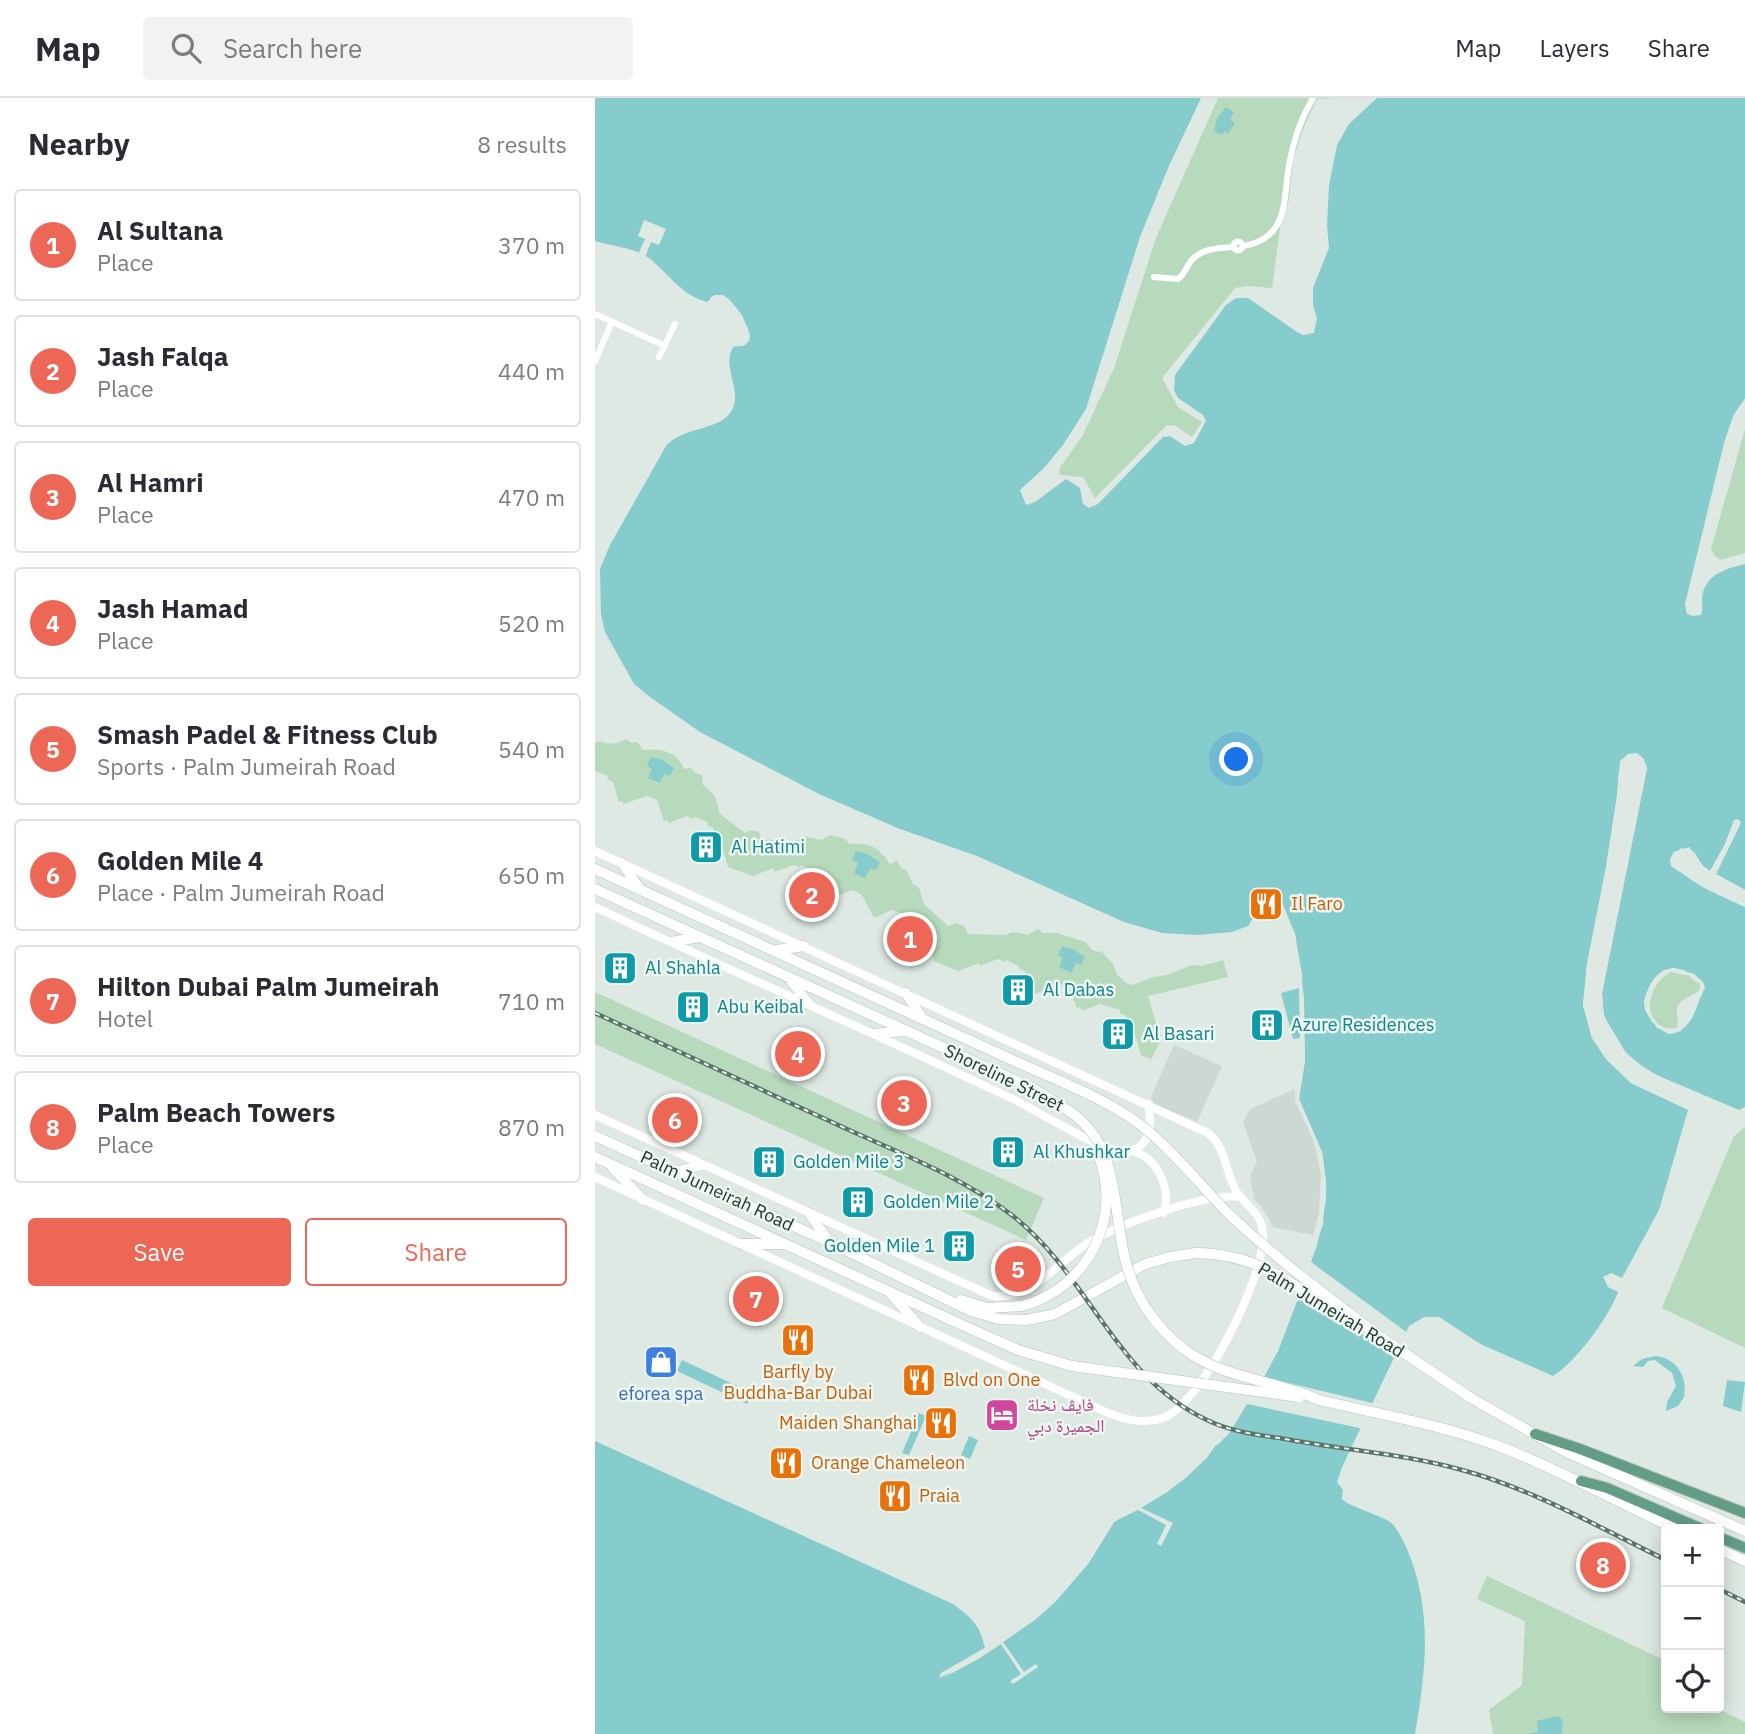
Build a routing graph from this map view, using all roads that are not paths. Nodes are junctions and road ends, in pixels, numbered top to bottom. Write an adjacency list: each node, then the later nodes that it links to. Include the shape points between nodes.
1 (1314, 98): 2 (street, via 1291,153 1286,198 1277,225 1266,239 1239,250 1203,252 1178,279)
2 (1154, 277)
3 (595, 314): 4 (street)
4 (612, 322): 6 (street); 8 (street)
5 (675, 324): 6 (street)
6 (665, 346): 7 (street)
7 (659, 357)
8 (595, 361)
9 (595, 851): 10 (street)
10 (622, 863): 13 (main road); 17 (street)
11 (595, 869): 13 (main road, Shoreline Street)
12 (595, 889): 15 (main road, Shoreline Street)
13 (639, 889): 18 (main road, Shoreline Street)
14 (595, 907): 16 (street)
15 (700, 936): 16 (main road); 19 (main road, Shoreline Street)
16 (672, 942): 21 (street)
17 (804, 946): 18 (main road); 20 (street)
18 (775, 951): 22 (main road, Shoreline Street)
19 (789, 979): 21 (main road); 23 (main road, Shoreline Street)
20 (907, 992): 22 (main road); 25 (street)
21 (809, 1004): 24 (street)
22 (920, 1016): 45 (main road, Shoreline Street, bridge, via 1103,1101 1139,1124 1248,1232)
23 (904, 1031): 24 (main road); 26 (main road, Shoreline Street, via 1044,1094)
24 (874, 1034): 29 (street, via 1109,1148)
25 (1149, 1104): 29 (street, via 1147,1138); 35 (street, via 1214,1138)
26 (1072, 1113): 42 (main road, bridge, via 1095,1148 1107,1200 1093,1251 1074,1277 1050,1296 1004,1308 979,1306); 46 (main road, Shoreline Street, bridge, via 1091,1130 1108,1161 1129,1273 1160,1326 1208,1364)
27 (595, 1115): 32 (street)
28 (595, 1136): 33 (main road, Palm Jumeirah Road)
29 (1127, 1151): 38 (street, via 1143,1154 1155,1164 1166,1196)
30 (595, 1157): 31 (main road, Palm Jumeirah Road)
31 (611, 1165): 36 (main road); 41 (main road, Palm Jumeirah Road)
32 (703, 1165): 33 (main road); 37 (street)
33 (674, 1171): 39 (main road, Palm Jumeirah Road)
34 (595, 1177): 36 (street)
35 (1241, 1197): 38 (street, via 1208,1198); 44 (street, via 1257,1214 1263,1229 1251,1282 1215,1362 1185,1402 1167,1416 1144,1422 1125,1420)
36 (643, 1200): 40 (street)
37 (809, 1213): 38 (street, via 982,1293 1000,1297 1026,1291 1101,1236); 39 (main road)
38 (1163, 1213)
39 (829, 1242): 42 (main road, Palm Jumeirah Road)
40 (741, 1244): 41 (main road); 44 (street)
41 (787, 1244): 43 (main road, Palm Jumeirah Road)
42 (921, 1286): 45 (main road, Palm Jumeirah Road, bridge, via 980,1315 1027,1320 1064,1310 1145,1264 1196,1253 1228,1255 1269,1269)
43 (890, 1292): 44 (main road); 46 (main road, Palm Jumeirah Road, bridge, via 1018,1350 1065,1364)
44 (920, 1327)
45 (1376, 1334): 47 (main road, Palm Jumeirah Road, via 1471,1398)
46 (1319, 1400): 48 (main road, Palm Jumeirah Road, via 1488,1442)
47 (1535, 1434): 49 (main road); 52 (main road, Palm Jumeirah Road, via 1576,1458)
48 (1581, 1481): 50 (main road, Palm Jumeirah Road); 51 (main road)
49 (1745, 1513)
50 (1665, 1524)
51 (1690, 1524)
52 (1745, 1531)
53 (1724, 1539): 54 (main road)
54 (1745, 1548)
55 (1724, 1551): 56 (main road)
56 (1741, 1559)

